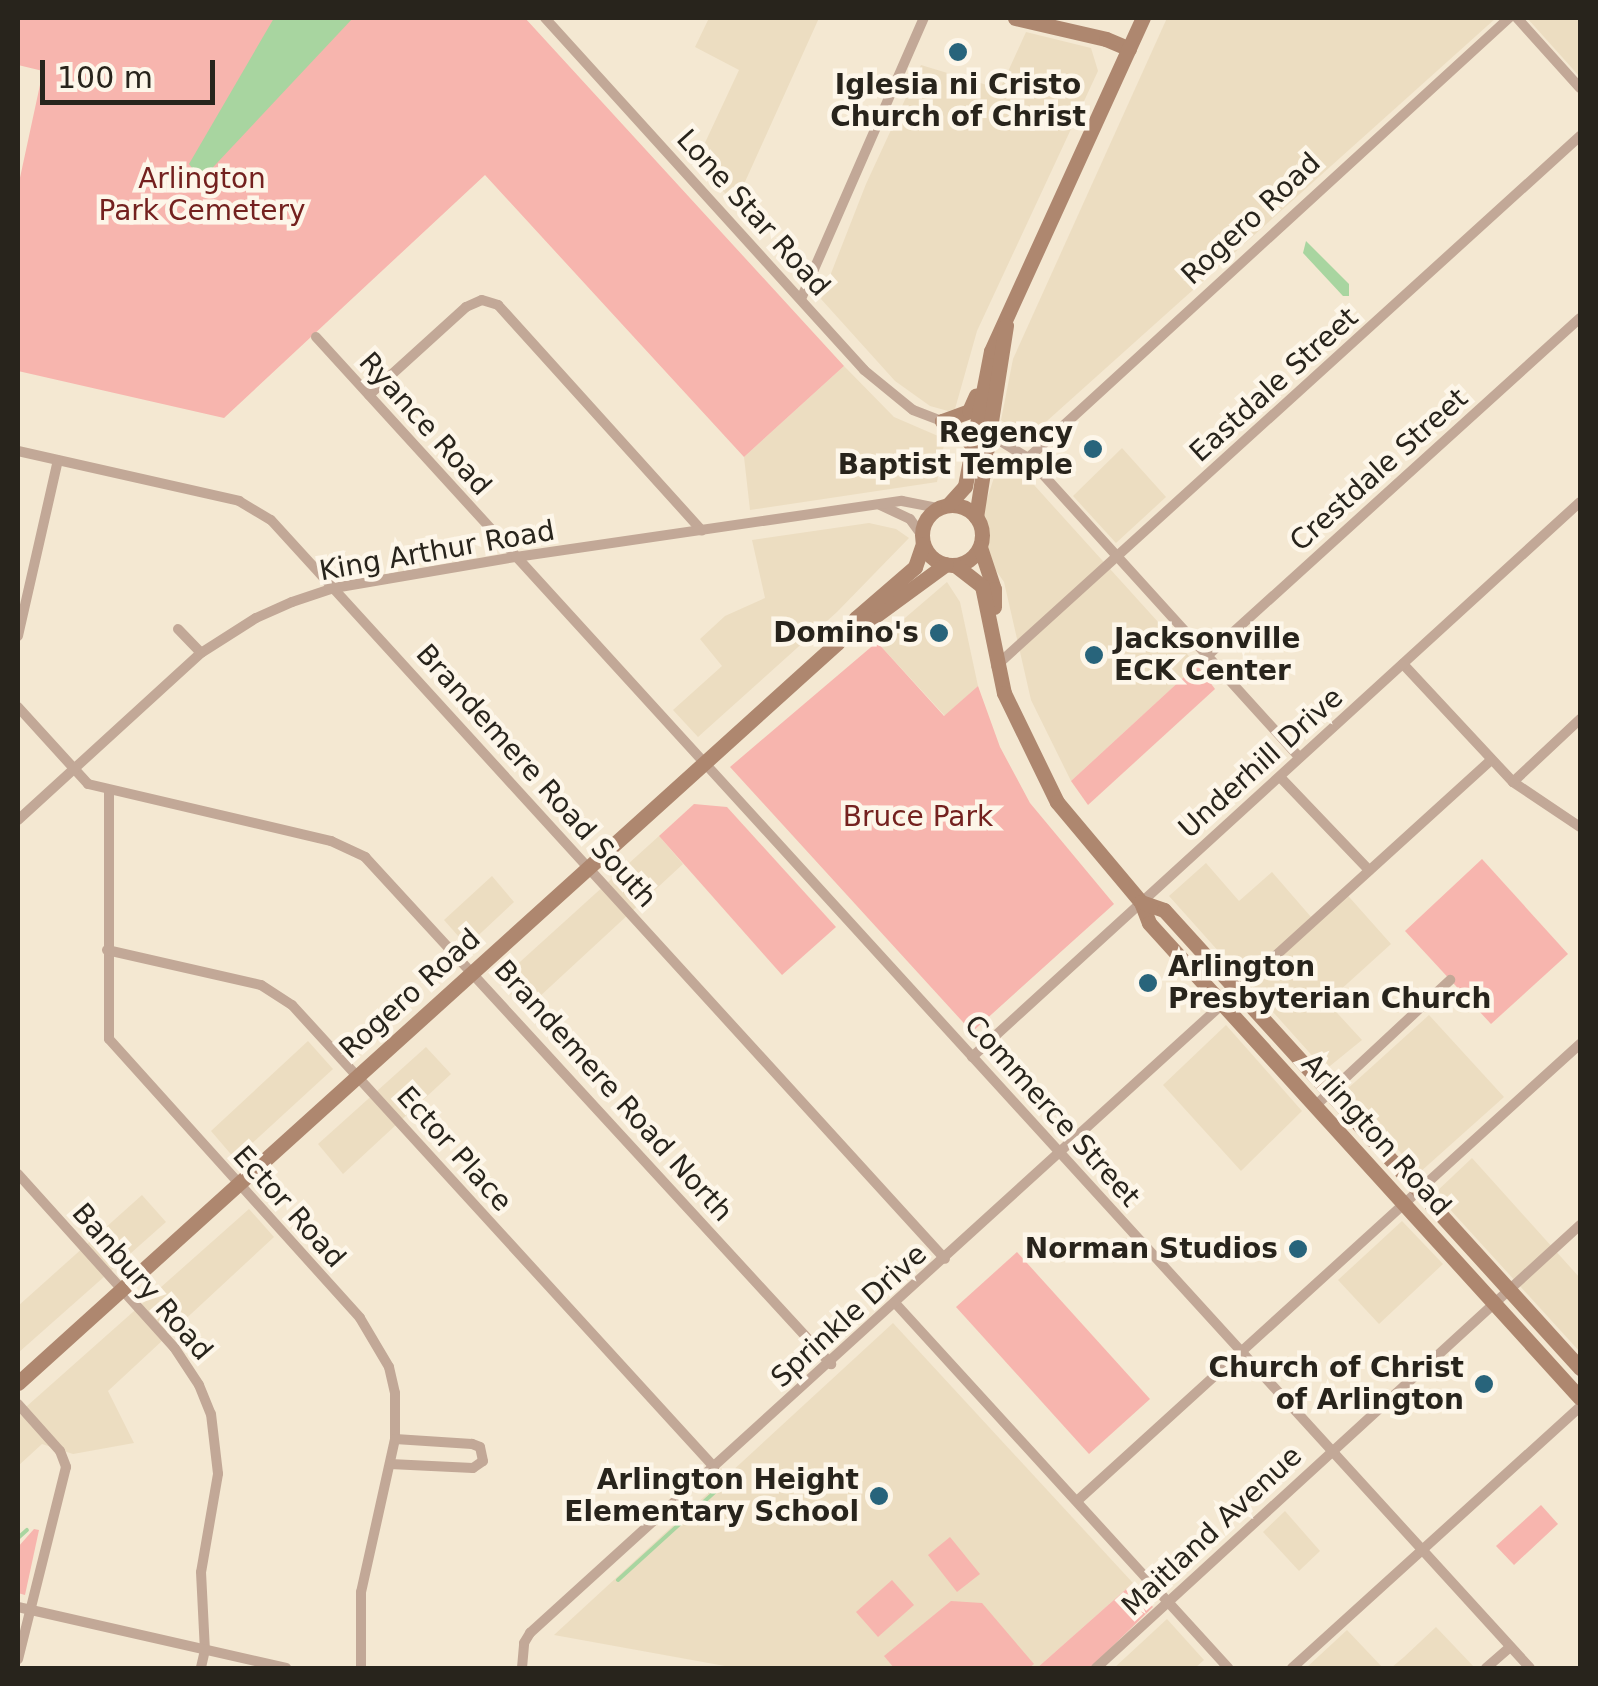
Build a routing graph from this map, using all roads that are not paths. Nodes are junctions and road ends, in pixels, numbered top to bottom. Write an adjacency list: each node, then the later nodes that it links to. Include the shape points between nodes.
1 (545, 18): 10 (street, Lone Star Road)
2 (924, 18): 10 (street)
3 (1016, 18): 7 (main road)
4 (1143, 18): 7 (main road)
5 (1509, 18): 20 (street, Rogero Road)
6 (1518, 18): 8 (street)
7 (1128, 50): 12 (main road)
8 (1580, 88)
9 (1580, 136): 30 (street, Eastdale Street)
10 (800, 299): 16 (street, Lone Star Road, via 889,393)
11 (1580, 318): 38 (street, Crestdale Street)
12 (1006, 321): 13 (main road); 17 (main road)
13 (997, 336): 16 (main road, via 985,348 969,411); 18 (main road)
14 (316, 338): 15 (street, Ryance Road)
15 (369, 395): 26 (street, via 466,307 482,300 498,306); 29 (street, Ryance Road)
16 (942, 421): 18 (main road)
17 (989, 434): 20 (street); 25 (main road)
18 (972, 446): 24 (main road, via 965,486)
19 (18, 451): 21 (street, Brandemere Road South)
20 (1028, 458): 30 (street)
21 (58, 460): 32 (street, Brandemere Road South, via 256,508); 35 (street)
22 (1580, 502): 39 (street, Underhill Drive)
23 (880, 505): 24 (street, King Arthur Road, via 902,500); 26 (street, King Arthur Road); 27 (street, via 910,519)
24 (943, 506): 25 (main road); 27 (main road, via 924,522)
25 (976, 516): 28 (main road)
26 (702, 531): 29 (street, King Arthur Road)
27 (922, 539): 31 (main road, via 934,560); 36 (main road, Rogero Road, via 915,567)
28 (980, 546): 31 (main road); 33 (main road, Arlington Road, via 996,602)
29 (516, 558): 32 (street, King Arthur Road); 45 (street, Ryance Road)
30 (1118, 558): 38 (street); 40 (street, Eastdale Street)
31 (951, 565): 33 (main road, Arlington Road, via 982,586); 36 (main road, Rogero Road)
32 (334, 588): 37 (street, King Arthur Road, via 256,618); 52 (street, Brandemere Road South)
33 (989, 620): 40 (main road, Arlington Road)
34 (178, 629): 37 (street)
35 (18, 636)
36 (837, 643): 45 (main road, Rogero Road)
37 (200, 653): 46 (street, King Arthur Road)
38 (1207, 656): 43 (street)
39 (1403, 664): 43 (street, Underhill Drive); 44 (street)
40 (996, 666): 54 (main road, Arlington Road, via 1016,726 1058,802)
41 (18, 706): 46 (street, Brandemere Road North)
42 (1580, 719): 48 (street)
43 (1298, 757): 47 (street, Underhill Drive)
44 (1491, 760): 48 (street); 53 (street, Sprinkle Drive)
45 (703, 762): 52 (main road, Rogero Road); 61 (street, Commerce Street)
46 (73, 770): 49 (street, Brandemere Road North); 50 (street, King Arthur Road)
47 (1280, 776): 53 (street); 54 (street, Underhill Drive)
48 (1513, 782): 51 (street)
49 (109, 792): 55 (street, Ector Road); 56 (street, Brandemere Road North, via 355,851)
50 (18, 820)
51 (1580, 827)
52 (588, 867): 56 (main road, Rogero Road); 71 (street, Brandemere Road South)
53 (1369, 870): 58 (street, Sprinkle Drive)
54 (1141, 902): 58 (main road, Arlington Road, via 1164,910); 59 (main road, Arlington Road, via 1149,923); 61 (street, Underhill Drive)
55 (107, 950): 62 (street, Ector Place, via 261,984 278,993); 67 (street, Ector Road, via 109,1038)
56 (473, 971): 62 (main road, Rogero Road); 77 (street, Brandemere Road North)
57 (1450, 980): 63 (street)
58 (1236, 990): 59 (street, Sprinkle Drive); 63 (main road, Arlington Road)
59 (1222, 1003): 64 (main road, Arlington Road); 65 (street, Sprinkle Drive)
60 (1580, 1044): 68 (street)
61 (972, 1057): 65 (street, Commerce Street)
62 (358, 1076): 67 (main road, Rogero Road); 86 (street, Ector Place)
63 (1329, 1092): 64 (street); 68 (main road, Arlington Road)
64 (1314, 1106): 69 (main road, Arlington Road)
65 (1059, 1152): 71 (street, Sprinkle Drive); 76 (street, Commerce Street)
66 (18, 1174): 72 (street, Banbury Road)
67 (239, 1185): 72 (main road, Rogero Road); 83 (street, Ector Road, via 377,1343 395,1393)
68 (1419, 1189): 69 (street); 73 (main road, Arlington Road)
69 (1404, 1204): 75 (main road, Arlington Road); 76 (street)
70 (1580, 1224): 73 (street, Maitland Avenue)
71 (945, 1258): 74 (street, Sprinkle Drive)
72 (124, 1290): 79 (main road, Rogero Road); 93 (street, Banbury Road, via 174,1347 211,1414 218,1474 201,1572)
73 (1510, 1290): 75 (street, Maitland Avenue); 78 (main road, Arlington Road)
74 (896, 1304): 77 (street, Sprinkle Drive); 87 (street)
75 (1496, 1304): 80 (main road, Arlington Road); 84 (street, Maitland Avenue)
76 (1241, 1351): 84 (street, Commerce Street); 87 (street)
77 (831, 1364): 86 (street, Sprinkle Drive)
78 (1580, 1368)
79 (18, 1383)
80 (1580, 1398)
81 (18, 1404): 91 (street, via 66,1467)
82 (1580, 1408): 88 (street)
83 (396, 1439): 85 (street, Ector Road); 85 (street, via 472,1444 480,1447 483,1462 473,1468)
84 (1332, 1450): 88 (street, Commerce Street); 89 (street, Maitland Avenue)
85 (390, 1464): 97 (street, Ector Road, via 361,1592)
86 (714, 1467): 98 (street, Sprinkle Drive, via 530,1633)
87 (1077, 1501): 89 (street)
88 (1422, 1550): 92 (street, Commerce Street); 101 (street)
89 (1167, 1601): 99 (street, Maitland Avenue); 100 (street)
90 (18, 1607): 91 (street)
91 (32, 1610): 93 (street); 94 (street)
92 (1510, 1646): 102 (street); 103 (street, Commerce Street)
93 (205, 1650): 95 (street, Banbury Road); 96 (street)
94 (18, 1659)
95 (201, 1668)
96 (286, 1668)
97 (361, 1668)
98 (522, 1668)
99 (1096, 1668)
100 (1228, 1668)
101 (1292, 1668)
102 (1486, 1668)
103 (1530, 1668)

